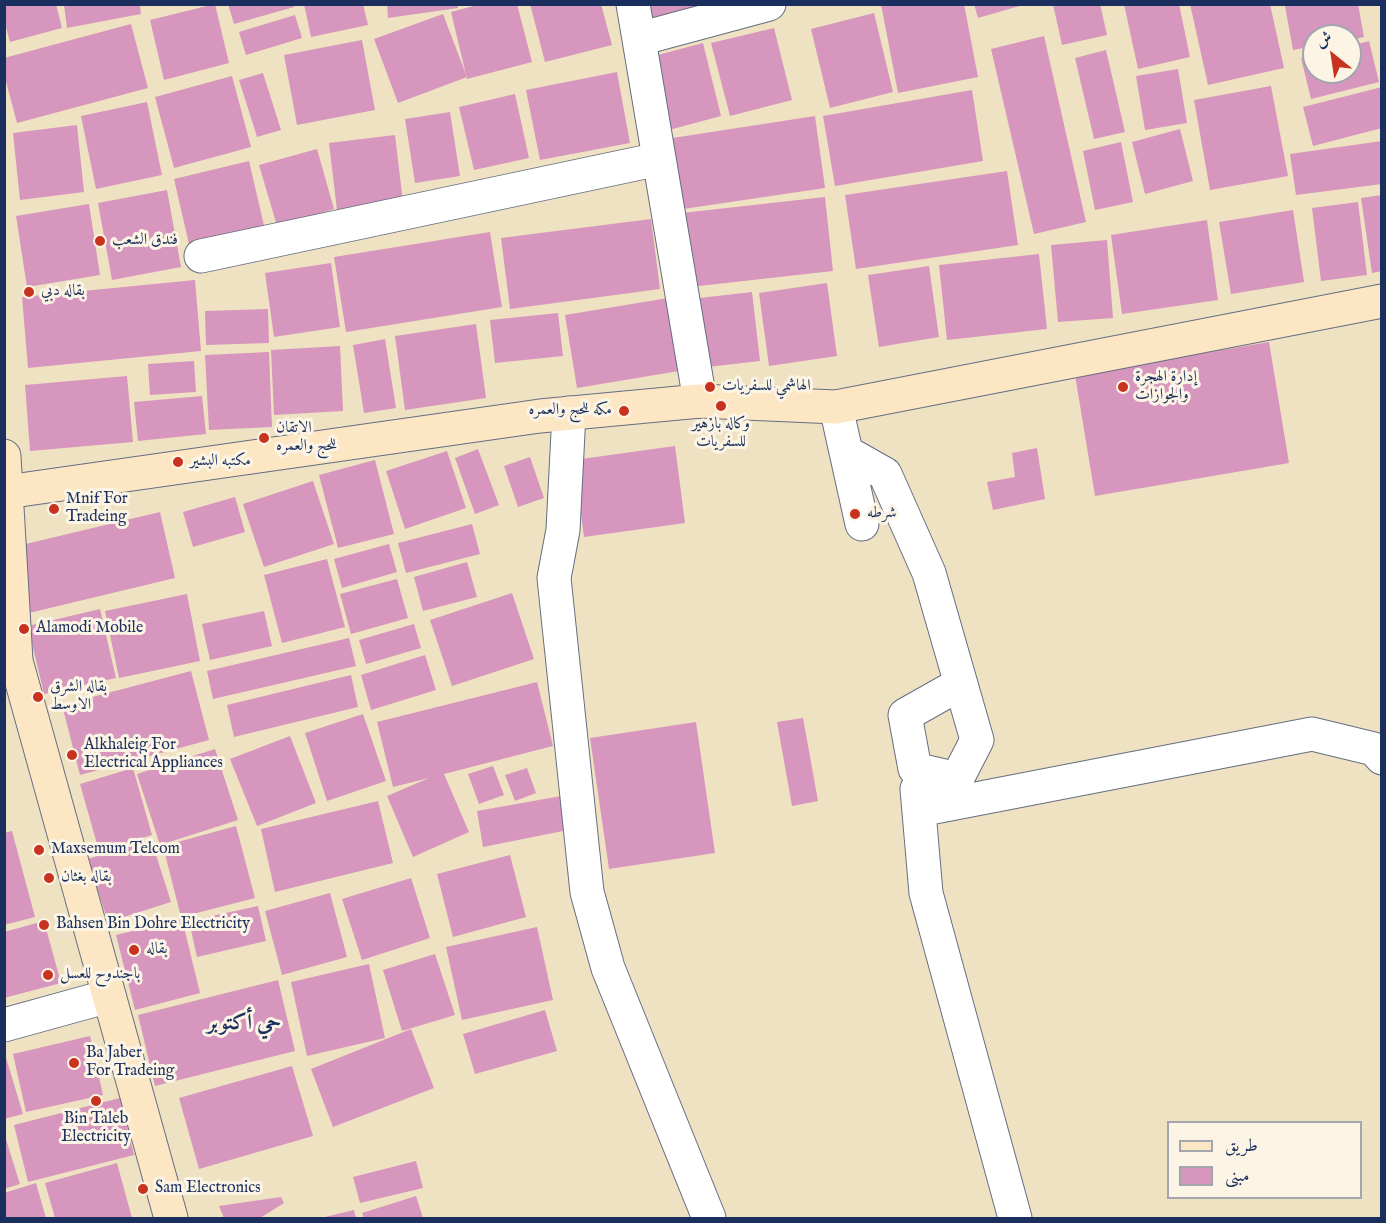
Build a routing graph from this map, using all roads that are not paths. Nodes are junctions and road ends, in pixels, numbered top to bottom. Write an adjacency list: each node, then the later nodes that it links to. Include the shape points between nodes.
1 (633, 4): 3 (street)
2 (769, 4): 3 (street)
3 (639, 39): 4 (street)
4 (659, 159): 5 (street); 7 (street)
5 (201, 256)
6 (1382, 301): 8 (street)
7 (700, 401): 8 (street); 9 (street)
8 (836, 407): 10 (street)
9 (569, 413): 12 (street); 22 (street, via 563,530 554,578 586,892 608,968)
10 (846, 452): 13 (street); 15 (street, via 885,474 929,573)
11 (4, 456): 12 (street)
12 (5, 492): 14 (street)
13 (862, 524)
14 (10, 662): 19 (street)
15 (960, 684): 17 (street, via 905,715); 17 (street, via 977,740 957,779)
16 (1382, 759): 18 (street, via 1374,749 1312,734)
17 (915, 769): 18 (street)
18 (919, 810): 23 (street, via 926,893)
19 (109, 996): 20 (street); 21 (street)
20 (4, 1025)
21 (171, 1218)
22 (709, 1218)
23 (1015, 1218)

